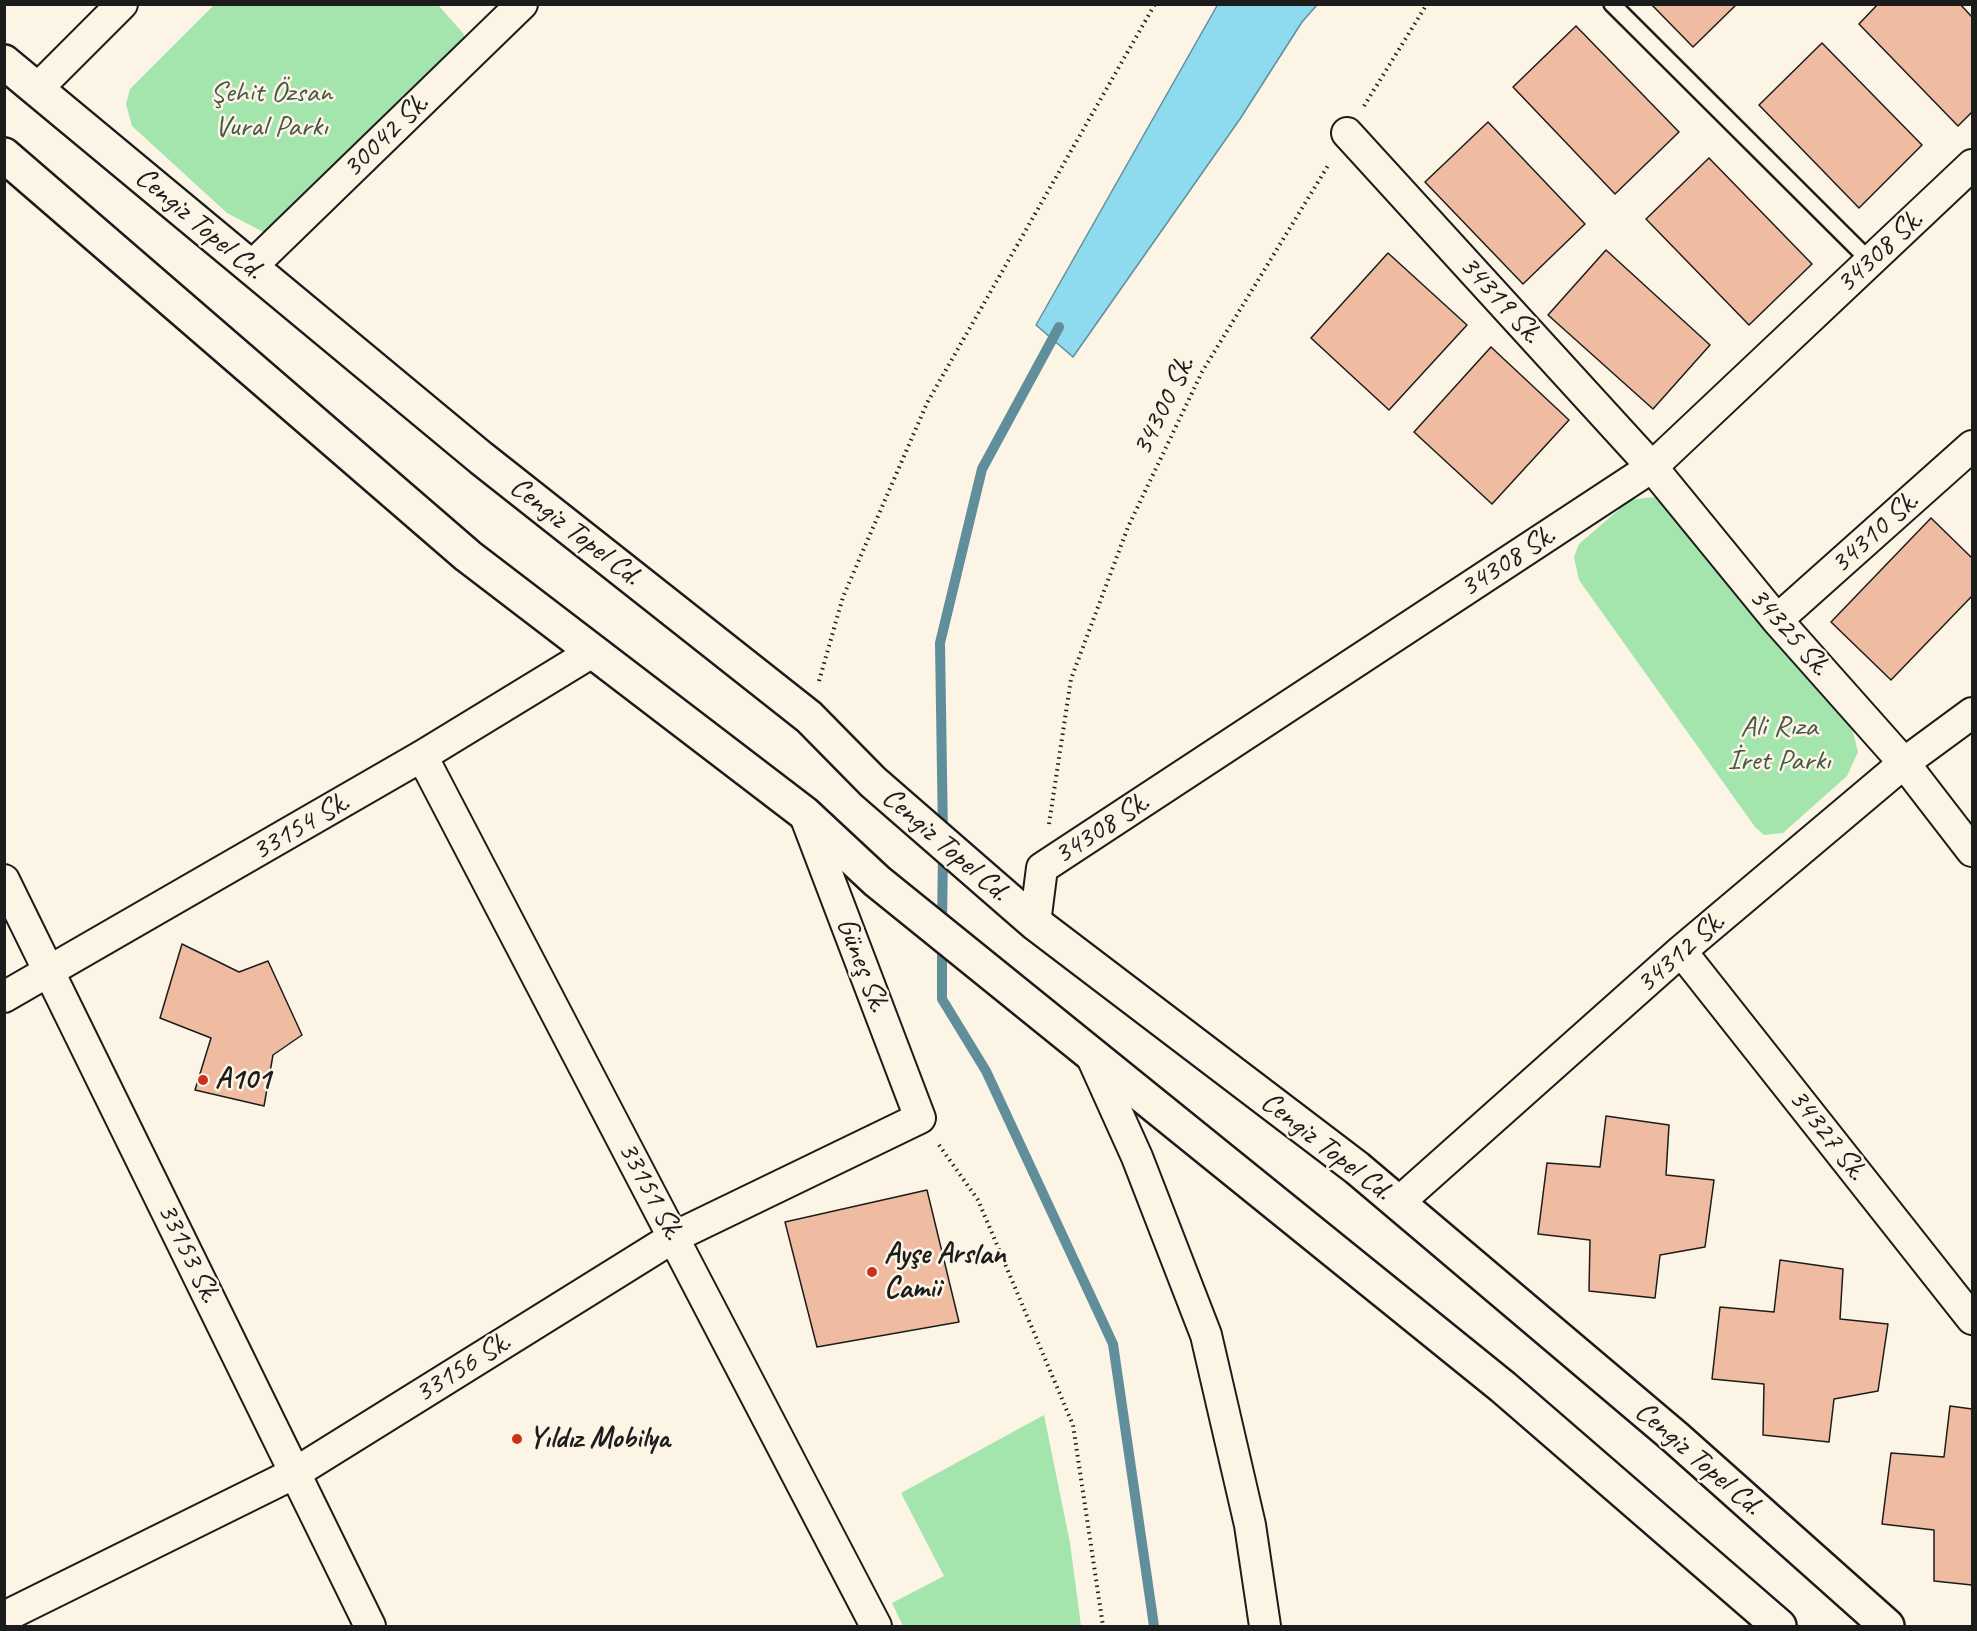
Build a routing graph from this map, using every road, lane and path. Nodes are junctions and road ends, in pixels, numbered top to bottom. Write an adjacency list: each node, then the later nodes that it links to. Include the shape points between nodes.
1 (122, 4): 7 (street)
2 (522, 4): 12 (street, 30042 Sk.)
3 (1155, 4): 18 (path, via 927,403 843,597)
4 (1427, 4): 8 (path, 34300 Sk.)
5 (1612, 4): 11 (lane)
6 (4, 63): 7 (street, Cengiz Topel Cd.)
7 (37, 89): 12 (street, Cengiz Topel Cd.)
8 (1347, 133): 14 (street, 34319 Sk.); 23 (path, 34300 Sk., via 1202,372 1128,527 1071,679)
9 (4, 156): 16 (street, via 468,555)
10 (1972, 165): 11 (street, 34308 Sk.)
11 (1870, 261): 14 (street, 34308 Sk.)
12 (251, 267): 18 (street, Cengiz Topel Cd., via 490,465)
13 (1972, 446): 15 (street, 34310 Sk.)
14 (1652, 467): 15 (street, 34325 Sk.); 23 (street, 34308 Sk.)
15 (1777, 620): 20 (street, 34325 Sk.)
16 (594, 651): 19 (street, 33154 Sk.); 21 (street)
17 (1972, 713): 20 (street, 34312 Sk.)
18 (809, 717): 25 (street, Cengiz Topel Cd., via 873,782)
19 (422, 756): 27 (street, 33154 Sk.); 32 (street, 33151 Sk.)
20 (1904, 763): 22 (street, 34325 Sk.); 26 (street, 34312 Sk.)
21 (804, 813): 29 (street, via 877,881); 30 (street, Güneş Sk.)
22 (1972, 851)
23 (1042, 868): 25 (street, 34308 Sk.)
24 (4, 880): 27 (street, 33153 Sk.)
25 (1035, 923): 31 (street, Cengiz Topel Cd.)
26 (1682, 951): 31 (street, 34312 Sk.); 33 (street, 34327 Sk.)
27 (51, 972): 28 (street, 33154 Sk.); 34 (street, 33153 Sk.)
28 (4, 997)
29 (1091, 1055): 39 (street, via 1137,1157 1206,1335 1250,1525); 40 (street, via 1503,1387)
30 (920, 1118): 32 (street, 33156 Sk.); 38 (path, via 978,1200 1074,1425)
31 (1398, 1203): 41 (street, Cengiz Topel Cd., via 1675,1437)
32 (674, 1237): 34 (street, 33156 Sk.); 37 (street, 33151 Sk.)
33 (1972, 1319)
34 (295, 1473): 35 (street, 33156 Sk.); 36 (street, 33153 Sk.)
35 (4, 1617)
36 (370, 1626)
37 (876, 1626)
38 (1103, 1626)
39 (1265, 1626)
40 (1779, 1626)
41 (1887, 1626)

